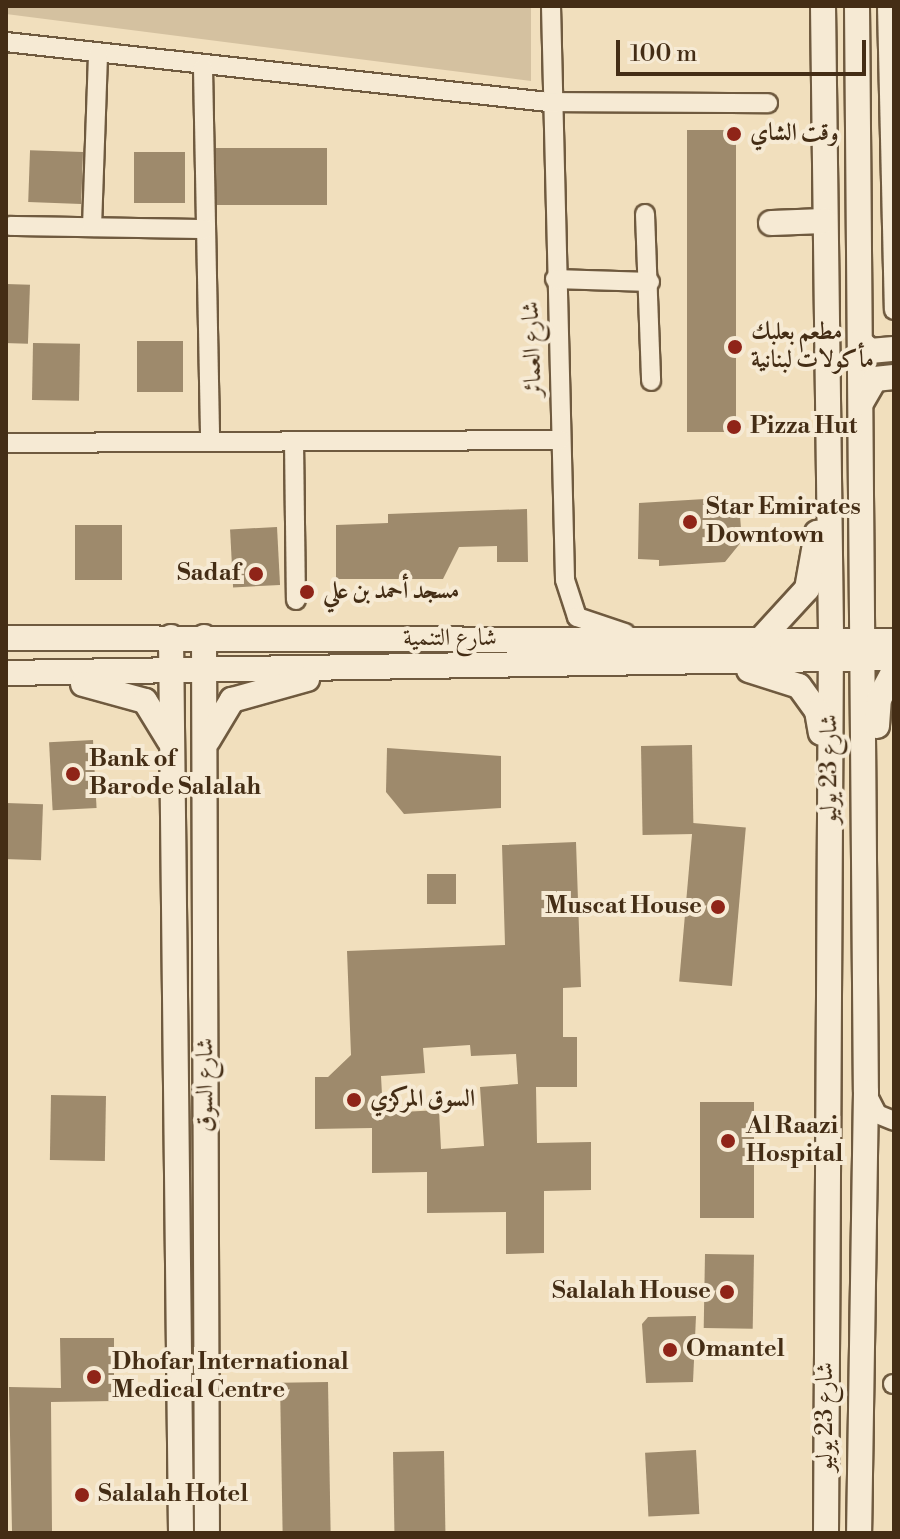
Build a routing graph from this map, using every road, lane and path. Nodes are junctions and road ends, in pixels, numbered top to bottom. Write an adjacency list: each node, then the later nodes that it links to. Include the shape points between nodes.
1 (551, 6): 8 (street, شارع العمائر)
2 (823, 6): 11 (street, شارع 23 يوليو)
3 (857, 6): 19 (street, شارع 23 يوليو)
4 (887, 6): 18 (street)
5 (6, 42): 6 (street)
6 (98, 54): 7 (street); 14 (street)
7 (203, 68): 8 (street); 15 (street)
8 (548, 102): 9 (street); 16 (street, شارع العمائر)
9 (768, 103)
10 (645, 214): 17 (street)
11 (824, 221): 12 (street); 28 (street, شارع 23 يوليو)
12 (771, 223)
13 (10, 226): 14 (street)
14 (92, 227): 15 (street)
15 (206, 229): 25 (street)
16 (555, 279): 17 (street); 24 (street, شارع العمائر)
17 (650, 282): 22 (street)
18 (894, 310)
19 (860, 342): 20 (street, via 870,351); 23 (street, شارع 23 يوليو)
20 (894, 349)
21 (894, 378): 23 (street, via 875,379)
22 (651, 381)
23 (861, 403): 29 (street, شارع 23 يوليو)
24 (560, 440): 26 (street); 35 (street, شارع العمائر, via 568,601 585,623)
25 (210, 441): 26 (street); 27 (street)
26 (294, 441): 30 (street)
27 (6, 443)
28 (825, 475): 36 (street, via 807,589); 38 (street, شارع 23 يوليو)
29 (862, 513): 34 (street, via 871,540 876,602); 37 (street, شارع 23 يوليو)
30 (296, 600)
31 (171, 637): 32 (street, شارع التنمية); 33 (street, شارع التنمية); 45 (street, شارع السوق)
32 (204, 637): 35 (street, شارع التنمية); 42 (street, شارع السوق)
33 (6, 638)
34 (894, 638): 37 (street, شارع التنمية)
35 (643, 639): 36 (street, شارع التنمية)
36 (761, 639): 38 (street, شارع التنمية)
37 (864, 648): 38 (street, شارع التنمية); 39 (street, شارع التنمية); 49 (street, شارع 23 يوليو)
38 (831, 649): 40 (street, شارع التنمية); 50 (street, شارع 23 يوليو)
39 (894, 658)
40 (731, 663): 41 (street, شارع التنمية); 50 (street, via 793,682 807,694 819,718)
41 (329, 668): 42 (street, شارع التنمية); 48 (street, via 232,700 216,717)
42 (204, 671): 45 (street, شارع التنمية); 48 (street, شارع السوق)
43 (894, 671): 49 (street, via 879,699 873,764)
44 (60, 672): 45 (street, شارع التنمية); 46 (street, شارع التنمية); 47 (street, via 145,701)
45 (171, 672): 47 (street, شارع السوق)
46 (6, 673)
47 (172, 748): 54 (street, شارع السوق)
48 (205, 754): 55 (street, شارع السوق)
49 (864, 778): 51 (street, شارع 23 يوليو)
50 (830, 782): 56 (street, شارع 23 يوليو)
51 (866, 1092): 52 (street, via 877,1114); 53 (street, شارع 23 يوليو)
52 (894, 1121): 53 (street, via 875,1130)
53 (866, 1150): 57 (street, شارع 23 يوليو)
54 (181, 1533)
55 (209, 1533)
56 (826, 1533)
57 (859, 1533)

